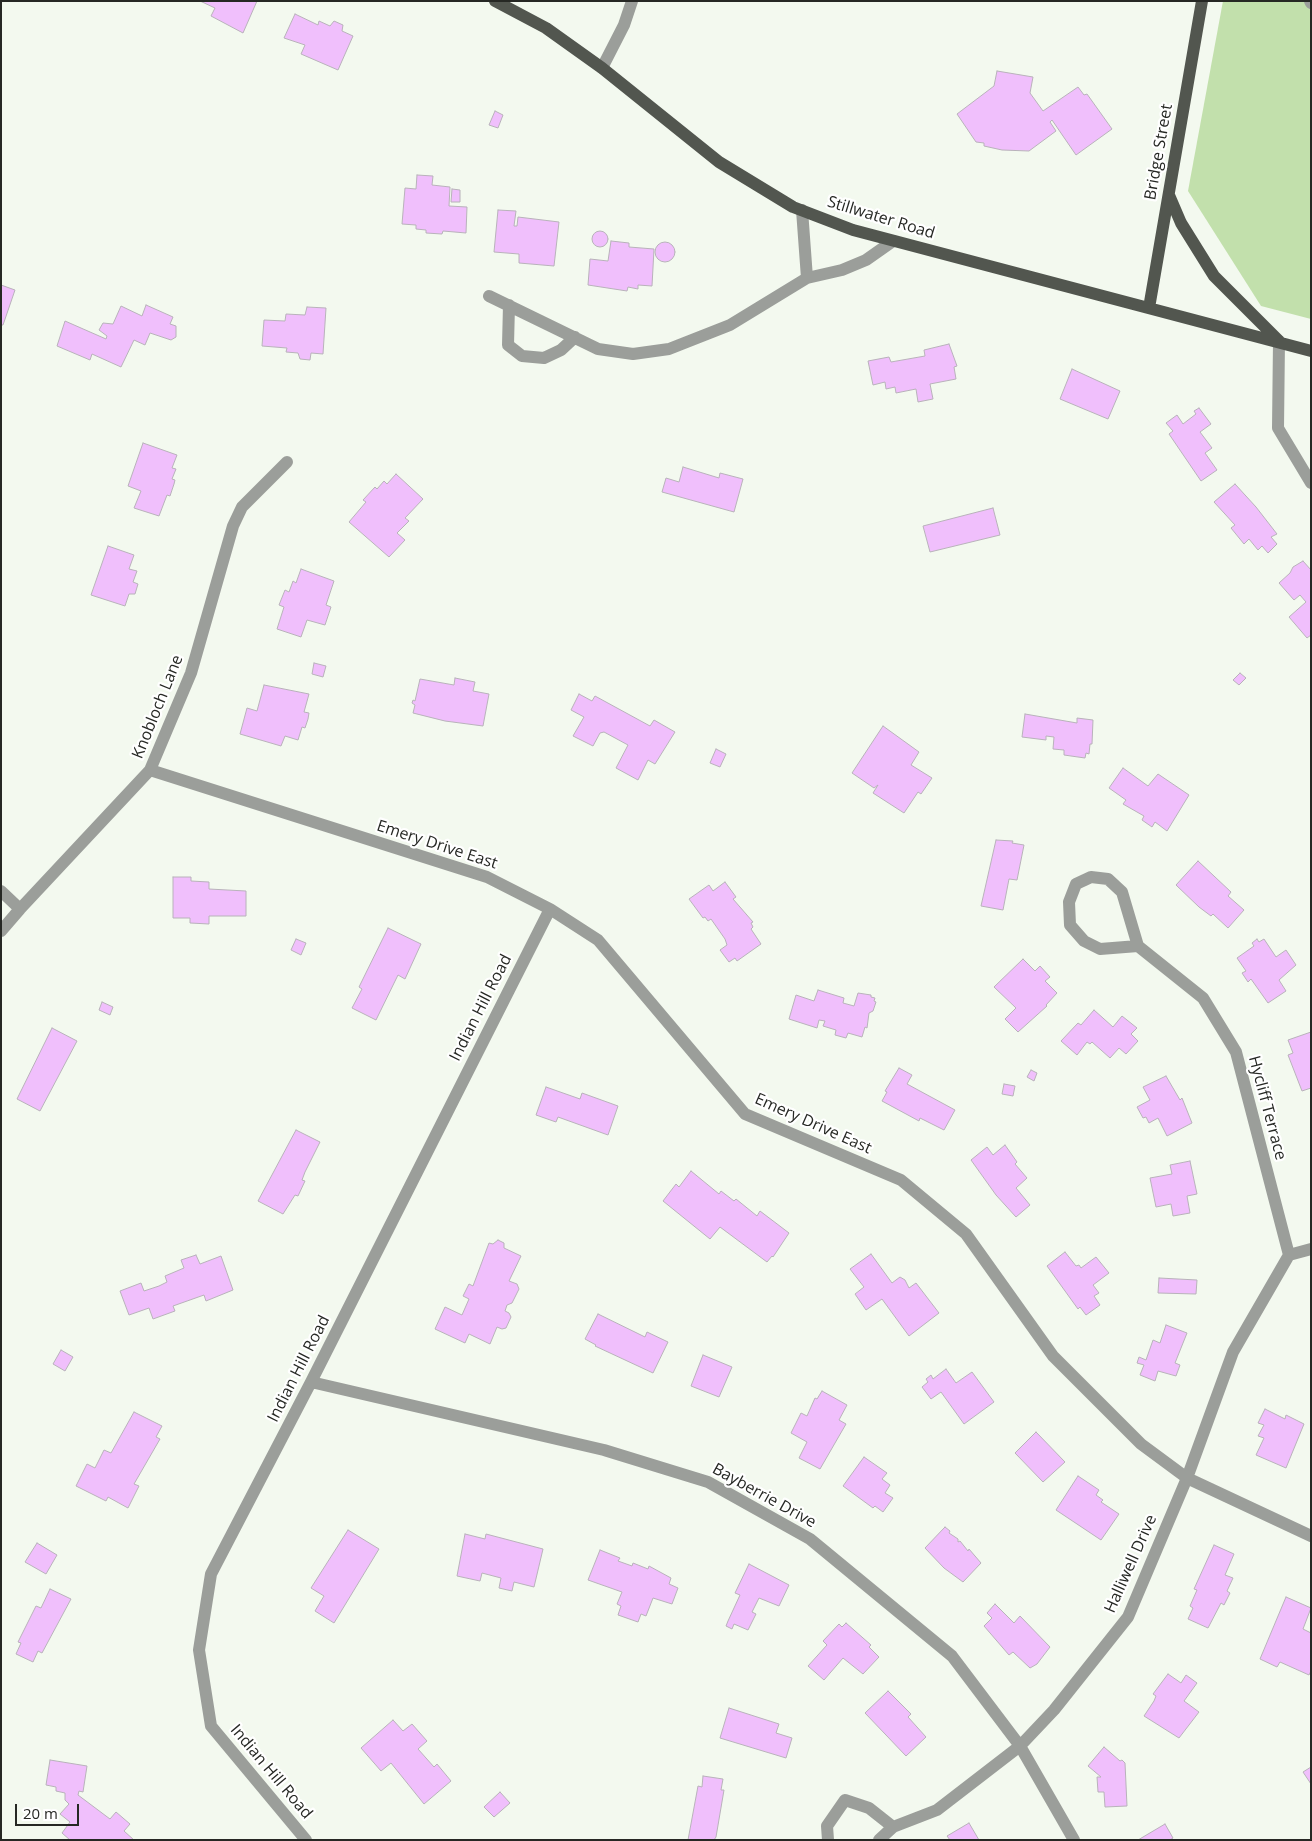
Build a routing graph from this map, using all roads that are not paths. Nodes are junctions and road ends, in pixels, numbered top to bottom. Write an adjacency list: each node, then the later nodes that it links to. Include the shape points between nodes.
1 (495, 1): 4 (main road, Stillwater Road, via 546,28)
2 (632, 1): 4 (street, via 624,25)
3 (1202, 1): 5 (main road, Bridge Street)
4 (602, 68): 6 (main road, Stillwater Road, via 720,162)
5 (1168, 195): 11 (main road, Bridge Street); 13 (main road, via 1181,223 1214,276)
6 (802, 210): 7 (main road, Stillwater Road); 8 (street)
7 (892, 241): 8 (street, via 866,260 842,270); 11 (main road, Stillwater Road)
8 (807, 278): 12 (street, via 730,325 669,349 633,354 598,349)
9 (489, 296): 10 (street)
10 (509, 306): 12 (street); 12 (street, via 508,345 522,356 544,358)
11 (1149, 308): 13 (main road, Stillwater Road)
12 (575, 337)
13 (1279, 341): 14 (main road, Stillwater Road); 16 (street, via 1278,428)
14 (1311, 351)
15 (287, 462): 17 (street, Knobloch Lane, via 242,507 233,526 191,673)
16 (1311, 483)
17 (150, 770): 19 (street, Emery Drive East, via 487,877); 20 (street, Knobloch Lane)
18 (1, 891): 20 (street)
19 (550, 908): 25 (street, Indian Hill Road); 26 (street, Emery Drive East, via 598,940 745,1114 901,1180 966,1234 1053,1356 1141,1444)
20 (20, 909): 21 (street, Knobloch Lane)
21 (1, 931)
22 (1138, 946): 22 (street, via 1122,892 1108,879 1090,877 1076,884 1069,902 1070,925 1084,941 1100,949); 24 (street, Hycliff Terrace, via 1203,998 1236,1052)
23 (1311, 1249): 24 (street)
24 (1289, 1255): 26 (street, Halliwell Drive, via 1234,1352)
25 (311, 1382): 28 (street, Bayberrie Drive, via 604,1450 708,1482 810,1539 952,1656); 30 (street, Indian Hill Road, via 211,1574 199,1650 211,1726)
26 (1187, 1478): 27 (street, Emery Drive East); 28 (street, Halliwell Drive, via 1128,1618 1054,1710)
27 (1311, 1536)
28 (1020, 1746): 29 (street, Halliwell Drive, via 938,1810); 33 (street, Bayberrie Drive)
29 (893, 1828): 31 (street, via 870,1808 845,1800 826,1826); 32 (street, Halliwell Drive)
30 (306, 1840)
31 (828, 1840)
32 (879, 1840)
33 (1074, 1840)

